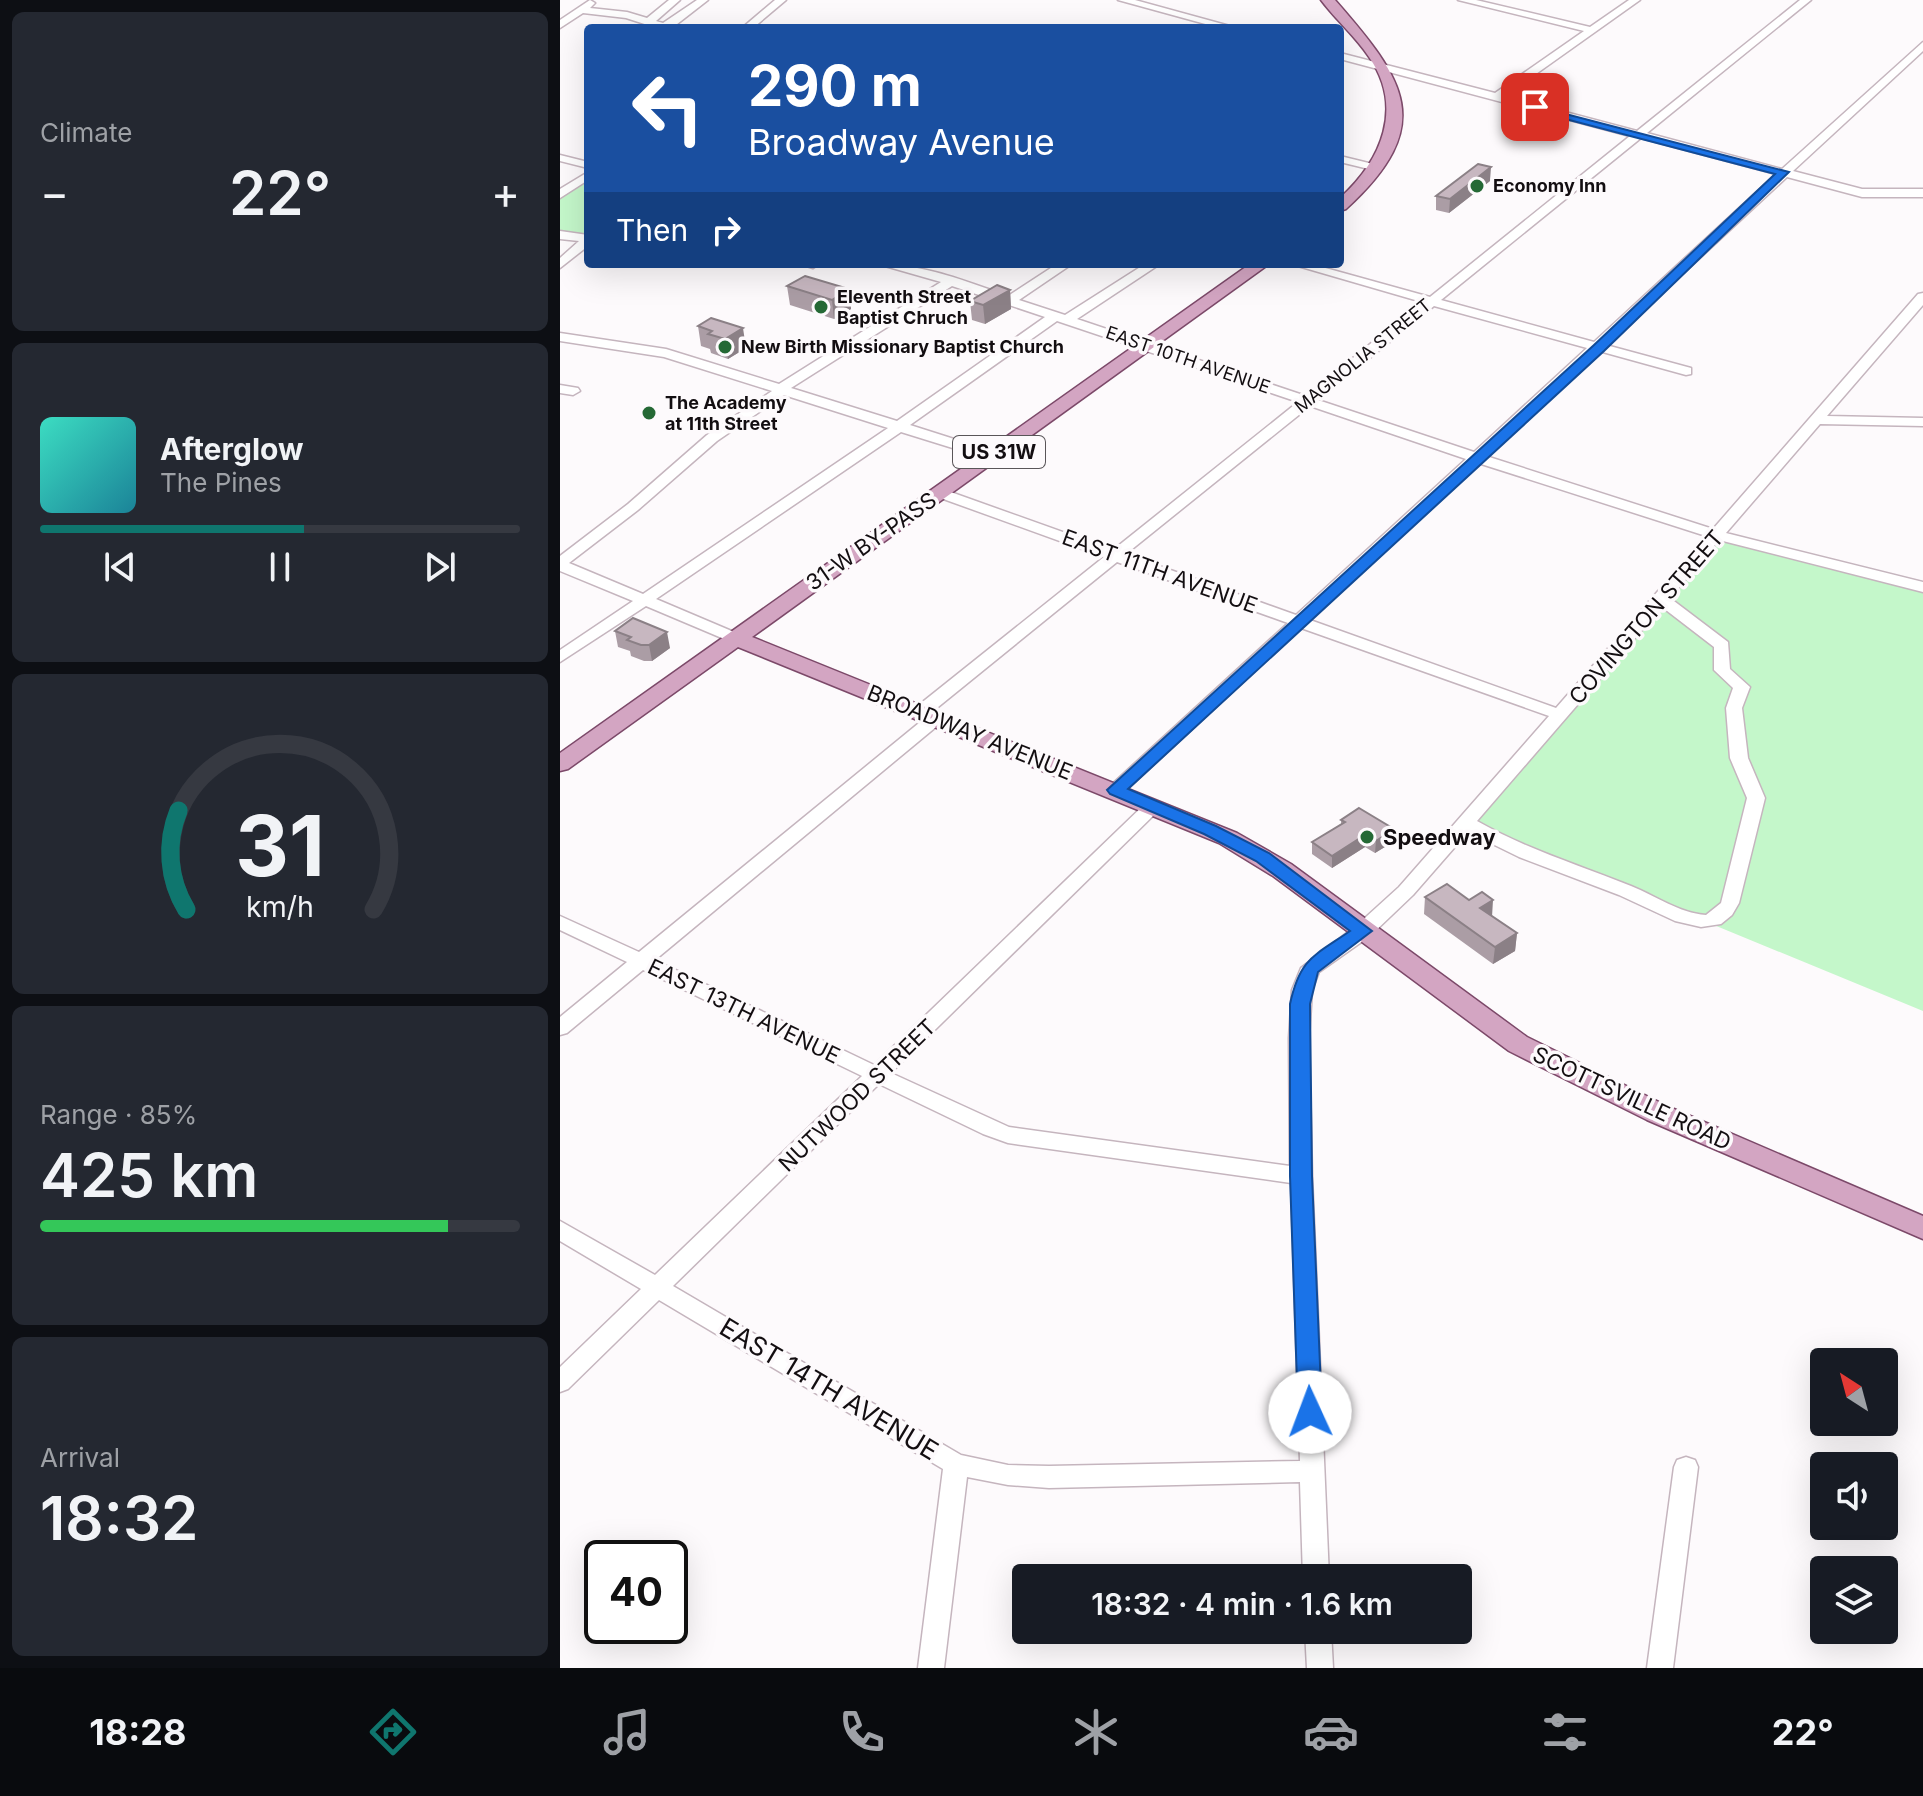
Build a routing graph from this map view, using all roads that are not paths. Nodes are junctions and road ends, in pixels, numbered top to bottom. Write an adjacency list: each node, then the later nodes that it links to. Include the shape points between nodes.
1 (594, 0): 10 (street)
2 (675, 0): 11 (street)
3 (703, 0): 13 (street)
4 (781, 0): 14 (street)
5 (1123, 0): 15 (street)
6 (1328, 0): 20 (main road)
7 (1463, 0): 17 (street)
8 (1635, 0): 17 (street)
9 (1806, 0): 22 (street, MAGNOLIA STREET)
10 (581, 10): 11 (street); 16 (street)
11 (649, 22): 12 (street)
12 (655, 24)
13 (671, 24)
14 (752, 24)
15 (1209, 24)
16 (560, 25)
17 (1592, 30): 21 (street)
18 (1923, 45): 27 (street)
19 (1344, 57): 20 (street)
20 (1382, 67): 21 (street); 26 (main road, via 1396,116)
21 (1497, 97): 22 (street)
22 (1638, 134): 27 (street); 44 (street, MAGNOLIA STREET)
23 (560, 158): 25 (street)
24 (1344, 160): 26 (street)
25 (584, 164)
26 (1377, 168): 31 (main road)
27 (1783, 172): 29 (street, via 1862,193); 48 (street)
28 (584, 178): 30 (street)
29 (1923, 193)
30 (560, 194)
31 (1344, 202)
32 (560, 235): 33 (street)
33 (584, 238)
34 (584, 243): 35 (street)
35 (560, 264)
36 (907, 268): 41 (street, EAST 10TH AVENUE)
37 (1060, 268): 43 (street)
38 (1147, 268): 45 (street)
39 (1255, 268): 47 (main road, 31-W BY-PASS / US 31W)
40 (1311, 268): 44 (street)
41 (951, 281): 43 (street, EAST 10TH AVENUE); 50 (street)
42 (1923, 297): 52 (street, COVINGTON STREET)
43 (1010, 300): 45 (street, EAST 10TH AVENUE)
44 (1430, 301): 48 (street); 51 (street, MAGNOLIA STREET)
45 (1062, 317): 47 (street, EAST 10TH AVENUE); 54 (street)
46 (560, 337): 50 (street, via 655,350)
47 (1148, 346): 51 (street, EAST 10TH AVENUE); 55 (main road, 31-W BY-PASS / US 31W)
48 (1599, 348): 49 (street); 56 (street)
49 (1686, 371)
50 (784, 388): 54 (street); 60 (street, via 726,427)
51 (1308, 401): 56 (street, EAST 10TH AVENUE); 59 (street, MAGNOLIA STREET)
52 (1816, 420): 53 (street); 58 (street, COVINGTON STREET)
53 (1923, 422)
54 (900, 425): 55 (street); 62 (street)
55 (993, 456): 57 (main road, 31-W BY-PASS / US 31W)
56 (1476, 459): 58 (street, EAST 10TH AVENUE); 64 (street)
57 (940, 493): 59 (street, EAST 11TH AVENUE); 65 (main road, 31-W BY-PASS / US 31W)
58 (1717, 536): 61 (street, EAST 10TH AVENUE); 63 (street, COVINGTON STREET)
59 (1115, 556): 64 (street, EAST 11TH AVENUE); 67 (street, MAGNOLIA STREET)
60 (560, 563): 62 (street, BROADWAY AVENUE)
61 (1923, 587)
62 (646, 599): 65 (street, BROADWAY AVENUE); 66 (street)
63 (1661, 599): 68 (street, COVINGTON STREET); 72 (street, via 1722,645 1722,670 1742,687 1734,708 1739,758 1756,798 1725,912 1707,921 1688,918 1538,860)
64 (1300, 621): 68 (street, EAST 11TH AVENUE); 70 (street)
65 (735, 638): 67 (main road, BROADWAY AVENUE); 69 (main road, 31-W BY-PASS / US 31W)
66 (560, 657)
67 (929, 715): 70 (main road, BROADWAY AVENUE); 75 (street, MAGNOLIA STREET)
68 (1561, 715): 72 (street, COVINGTON STREET)
69 (560, 764)
70 (1116, 790): 71 (main road, BROADWAY AVENUE)
71 (1153, 806): 74 (main road, BROADWAY AVENUE, via 1262,857); 77 (street, NUTWOOD STREET)
72 (1466, 823): 74 (street, COVINGTON STREET)
73 (560, 922): 75 (street, EAST 13TH AVENUE)
74 (1363, 931): 78 (street, COVINGTON STREET, via 1311,968 1302,990); 79 (main road, SCOTTSVILLE ROAD, via 1481,1019 1569,1072)
75 (640, 961): 76 (street, MAGNOLIA STREET); 77 (street, EAST 13TH AVENUE)
76 (560, 1028)
77 (878, 1075): 78 (street, EAST 13TH AVENUE, via 1008,1135); 81 (street, NUTWOOD STREET)
78 (1301, 1176): 85 (street, COVINGTON STREET)
79 (1923, 1228)
80 (560, 1230): 81 (street, EAST 14TH AVENUE)
81 (657, 1287): 82 (street, NUTWOOD STREET); 83 (street, EAST 14TH AVENUE)
82 (560, 1382)
83 (956, 1464): 85 (street, EAST 14TH AVENUE, via 1049,1477); 88 (street)
84 (1686, 1467): 90 (street)
85 (1312, 1471): 86 (street, COVINGTON STREET)
86 (1315, 1564)
87 (1319, 1644): 89 (street)
88 (931, 1668)
89 (1320, 1668)
90 (1660, 1668)

